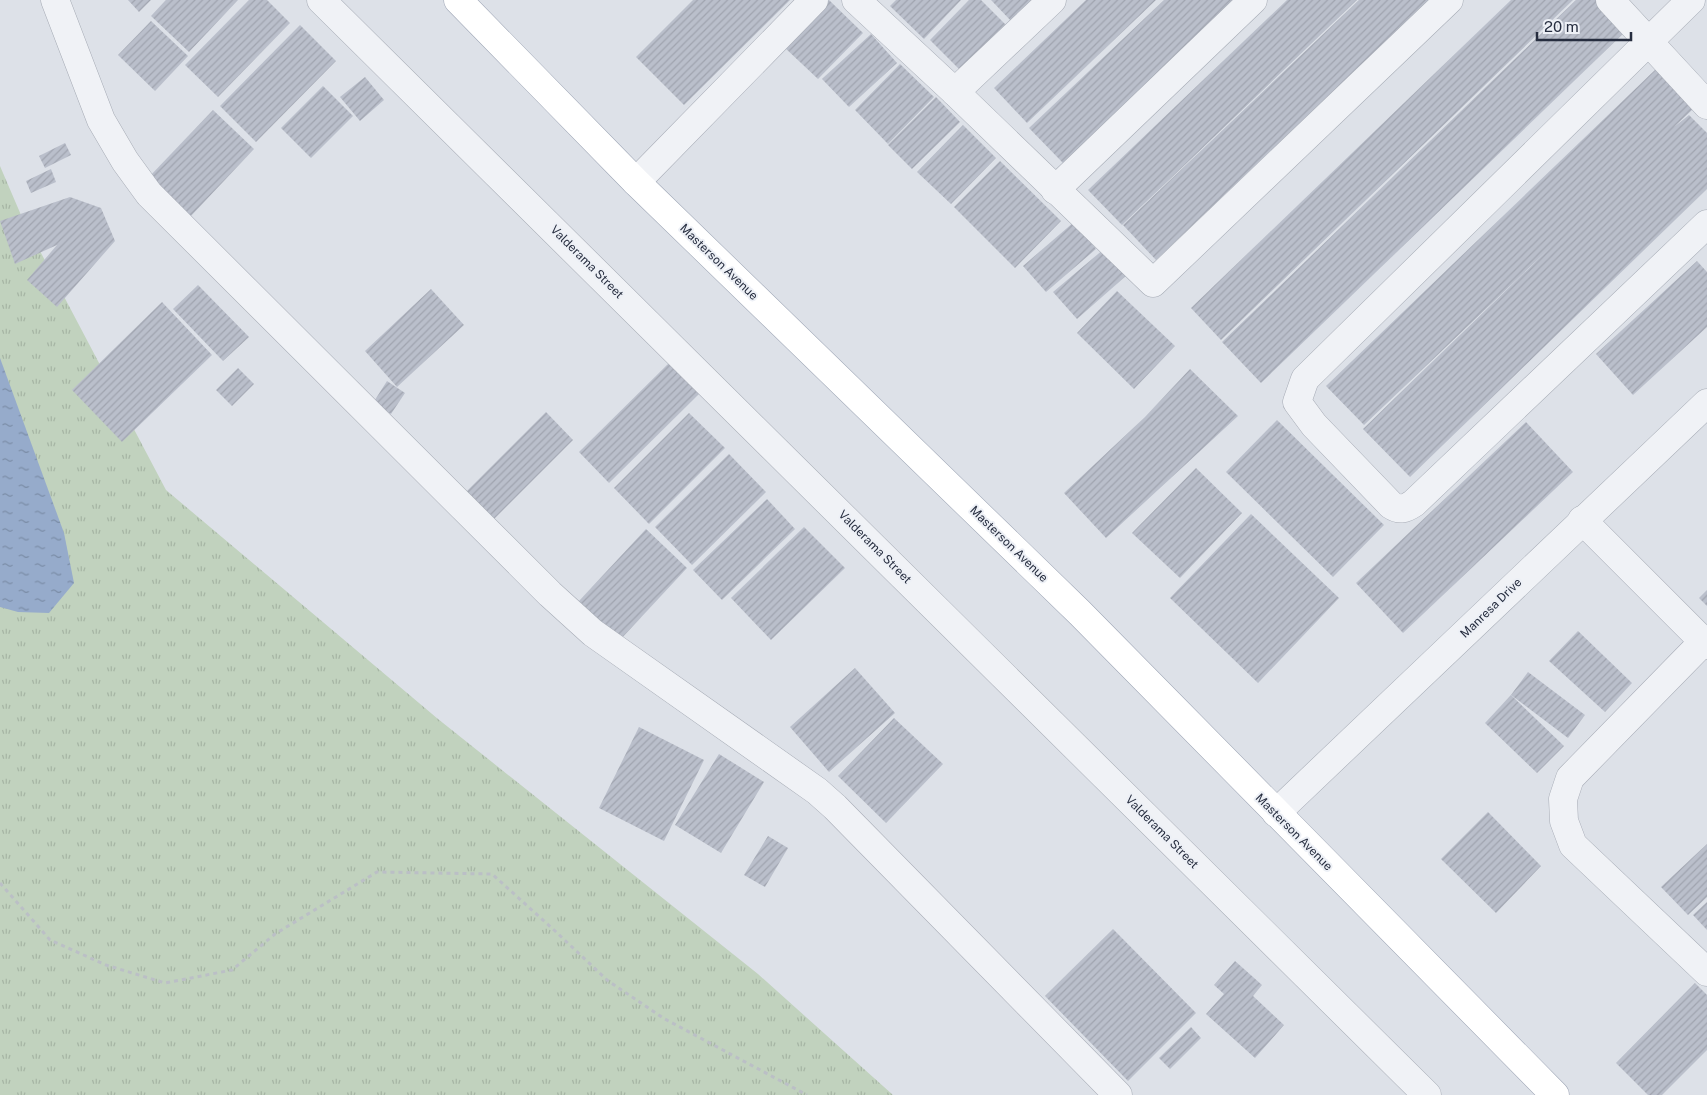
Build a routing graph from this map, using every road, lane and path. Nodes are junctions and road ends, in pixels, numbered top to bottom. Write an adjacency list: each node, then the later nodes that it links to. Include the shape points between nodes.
1 (55, 0): 24 (street, via 101,120 149,194 550,594 593,633 817,791)
2 (321, 0): 25 (street, Valderama Street)
3 (458, 0): 14 (main road, Masterson Avenue)
4 (814, 0): 14 (street)
5 (856, 0): 12 (street)
6 (1052, 0): 12 (street)
7 (1254, 0): 15 (street)
8 (1449, 0): 15 (street, via 1152,283)
9 (1610, 0): 11 (street)
10 (1691, 0): 11 (street)
11 (1648, 41): 13 (street); 16 (street, via 1304,379 1297,402 1314,425 1390,505 1397,509 1408,507)
12 (955, 92): 15 (street)
13 (1707, 105)
14 (636, 182): 20 (main road, Masterson Avenue, via 1080,613)
15 (1054, 190)
16 (1707, 224)
17 (1707, 403): 18 (street, Manresa Drive)
18 (1582, 520): 19 (street); 20 (street, Manresa Drive)
19 (1705, 643): 22 (street, via 1570,778 1563,799 1564,821 1572,846)
20 (1276, 813): 26 (main road, Masterson Avenue)
21 (0, 883): 23 (path, via 50,940 106,965 165,983 232,970 275,934 377,872 492,874 607,980 663,1018)
22 (1707, 972)
23 (806, 1095)
24 (1118, 1095)
25 (1428, 1095)
26 (1555, 1095)

